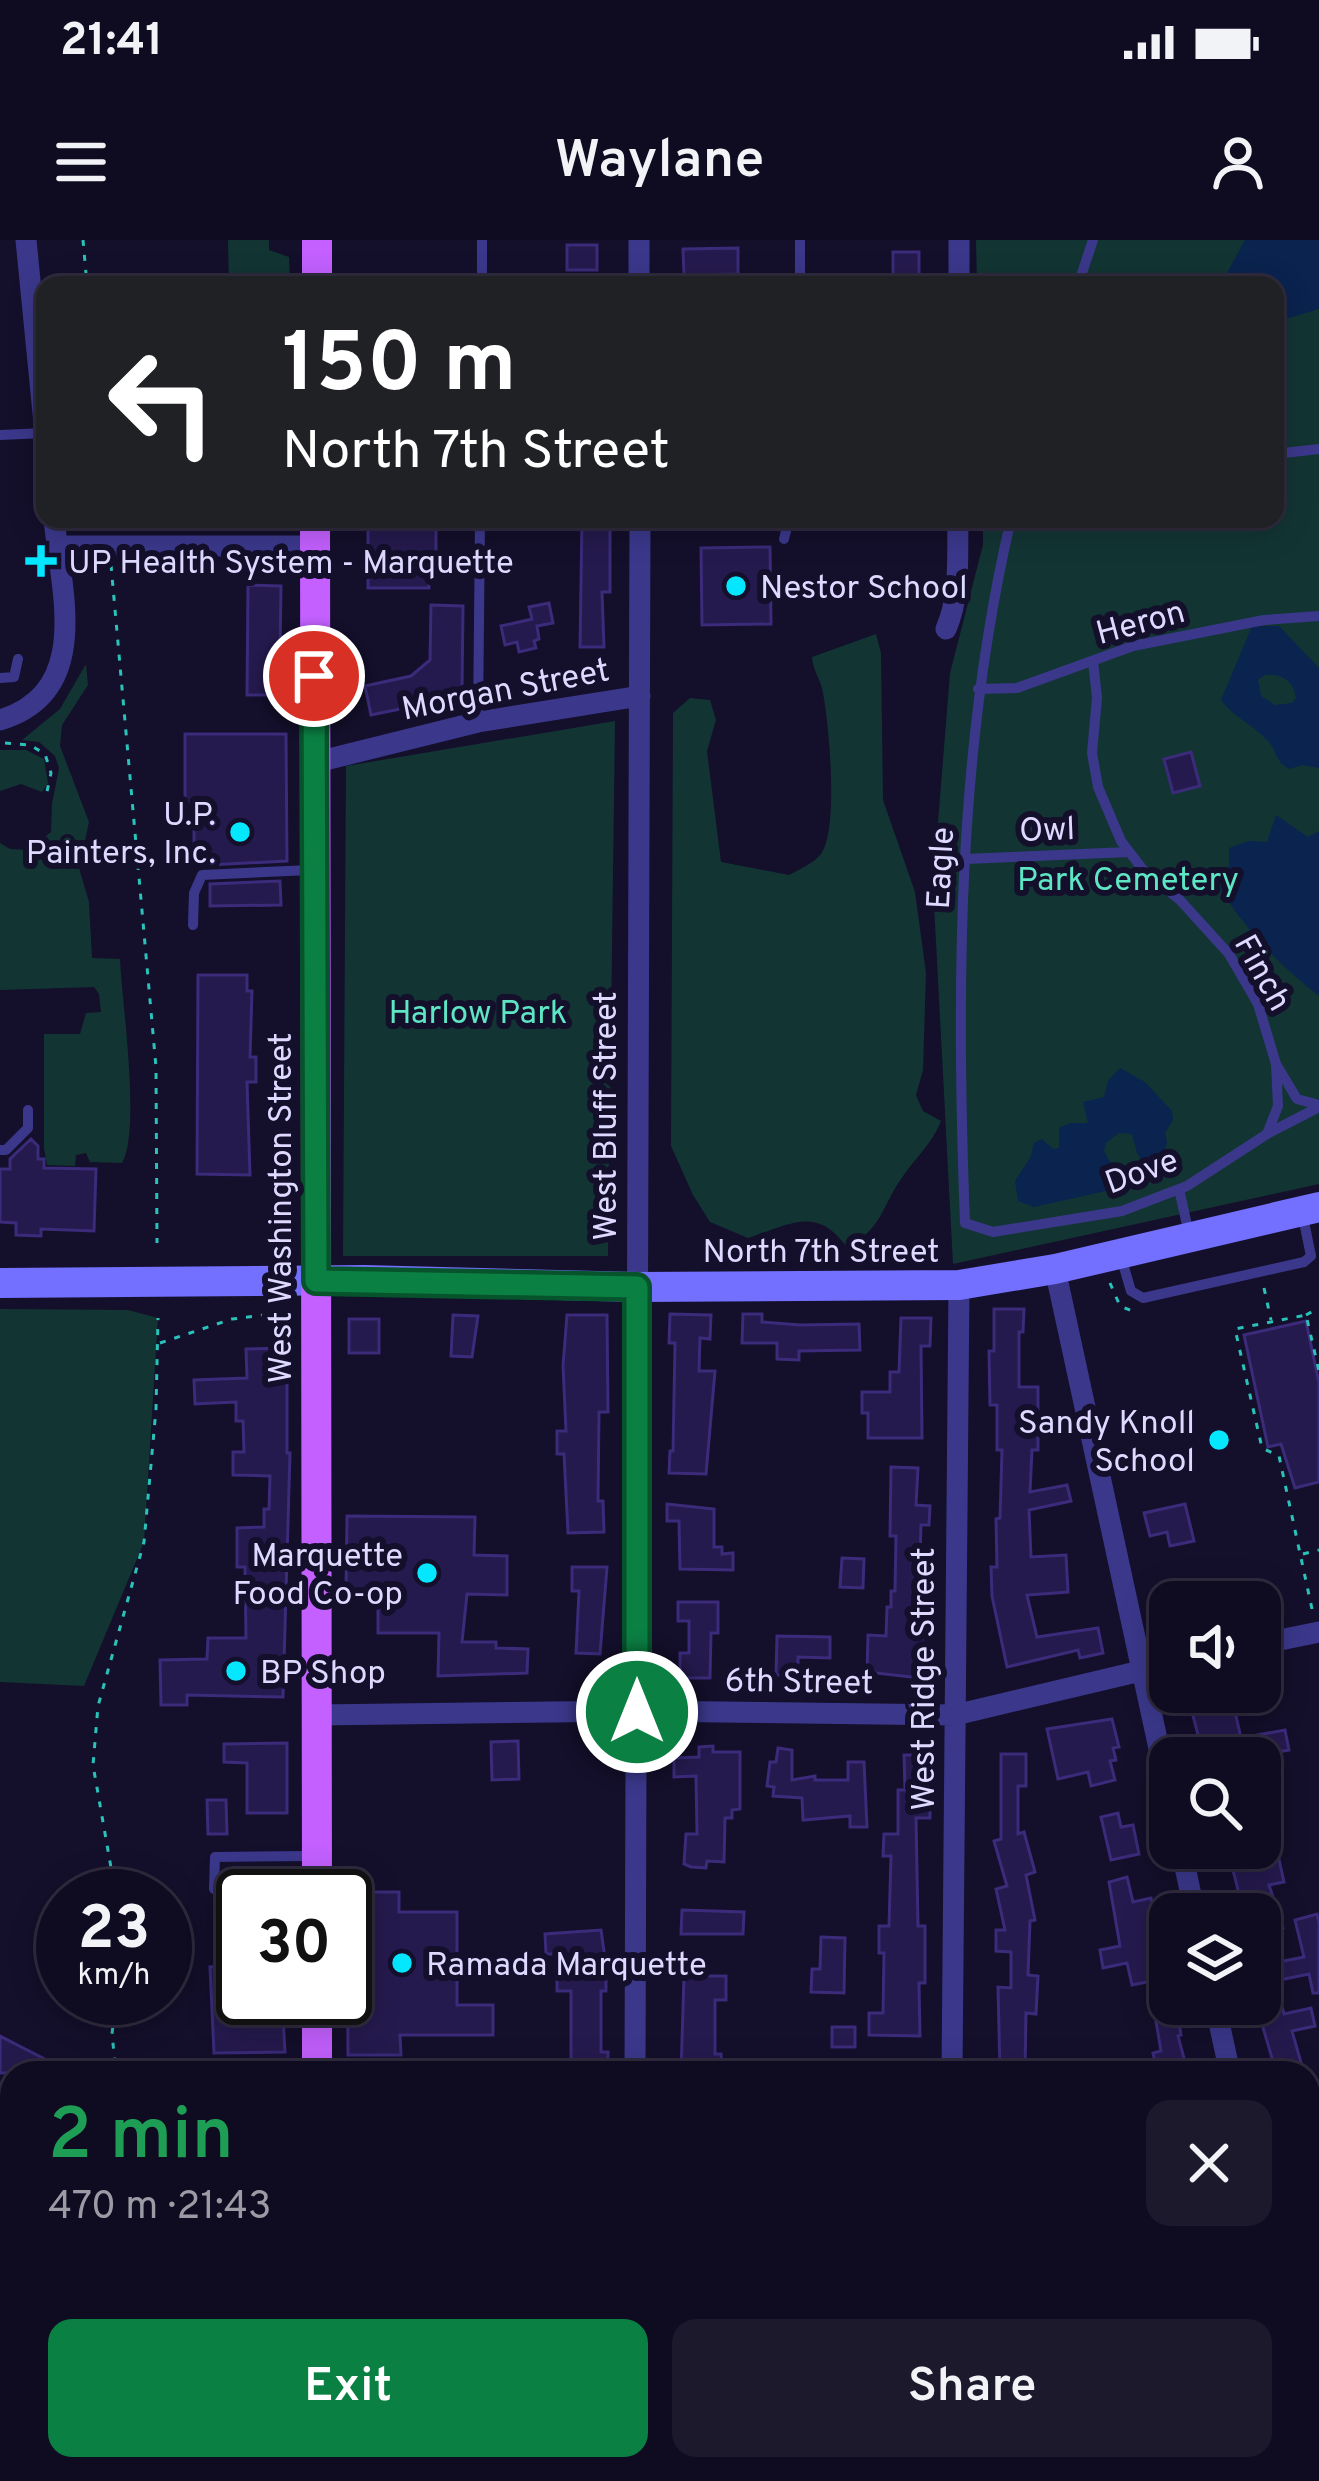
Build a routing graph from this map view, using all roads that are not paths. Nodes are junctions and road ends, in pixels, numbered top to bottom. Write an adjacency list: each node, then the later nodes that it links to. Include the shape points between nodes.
1 (26, 240): 14 (street)
2 (317, 240): 8 (main road)
3 (482, 240): 9 (lane)
4 (639, 240): 10 (street)
5 (800, 240): 11 (lane)
6 (959, 240): 12 (street)
7 (1092, 242): 13 (lane)
8 (317, 276)
9 (482, 276)
10 (639, 276)
11 (800, 276)
12 (959, 276)
13 (1081, 276)
14 (36, 342)
15 (36, 433): 16 (lane)
16 (0, 435)
17 (1319, 449): 18 (lane)
18 (1284, 453)
19 (55, 528): 27 (street)
20 (480, 528): 36 (lane)
21 (640, 528): 34 (street, West Bluff Street)
22 (787, 528): 26 (lane)
23 (958, 528): 29 (street)
24 (1009, 528): 33 (lane, Eagle)
25 (315, 533): 27 (street); 37 (main road, West Washington Street)
26 (784, 538)
27 (56, 545): 35 (street, via 62,664 35,701)
28 (1319, 616): 31 (lane, Heron, via 1190,634)
29 (946, 629)
30 (18, 658): 32 (lane, via 14,677)
31 (1093, 661): 33 (lane, Heron, via 1017,688); 38 (lane, Finch, via 1098,788)
32 (0, 678)
33 (978, 689): 39 (lane, Eagle)
34 (640, 696): 36 (street, Morgan Street); 56 (street, West Bluff Street)
35 (0, 720)
36 (478, 722): 37 (street, Morgan Street)
37 (313, 764): 40 (main road, West Washington Street)
38 (1129, 852): 39 (lane, Owl); 42 (lane, Finch, via 1229,953 1258,1004)
39 (966, 859): 49 (lane, Eagle, via 959,1074)
40 (313, 870): 41 (lane, via 202,875); 53 (main road, West Washington Street)
41 (193, 925)
42 (1276, 1064): 43 (lane, Finch, via 1297,1099); 45 (lane, Finch, via 1278,1106)
43 (1319, 1106): 45 (lane, Dove)
44 (28, 1110): 46 (lane, via 28,1128)
45 (1268, 1134): 47 (lane, Dove)
46 (0, 1150)
47 (1179, 1189): 49 (lane, Dove, via 1122,1210 993,1232); 50 (lane)
48 (1310, 1209): 50 (street, North 7th Street); 51 (lane, via 1304,1262 1143,1298 1131,1291)
49 (965, 1223)
50 (1190, 1238): 51 (street, North 7th Street)
51 (1121, 1253): 52 (street, North 7th Street)
52 (1055, 1269): 55 (street, North 7th Street); 60 (street)
53 (316, 1281): 54 (street, North 7th Street); 56 (street, North 7th Street); 62 (main road, West Washington Street)
54 (0, 1283)
55 (958, 1285): 56 (street, North 7th Street); 63 (street, West Ridge Street)
56 (637, 1287): 61 (street, West Bluff Street)
57 (1319, 1631): 58 (street)
58 (1281, 1639)
59 (1149, 1668): 60 (street, 6th Street)
60 (1142, 1670): 63 (street, 6th Street); 64 (street)
61 (637, 1712): 62 (street, 6th Street); 63 (street, 6th Street); 71 (street, West Bluff Street)
62 (316, 1715): 65 (main road, West Washington Street)
63 (955, 1715): 72 (street, West Ridge Street)
64 (1157, 1737)
65 (316, 1856): 66 (main road, West Washington Street); 67 (lane, via 214,1857)
66 (316, 1869)
67 (216, 1889)
68 (317, 2025): 70 (main road)
69 (1220, 2025): 73 (street)
70 (317, 2061)
71 (635, 2061)
72 (952, 2061)
73 (1227, 2061)

